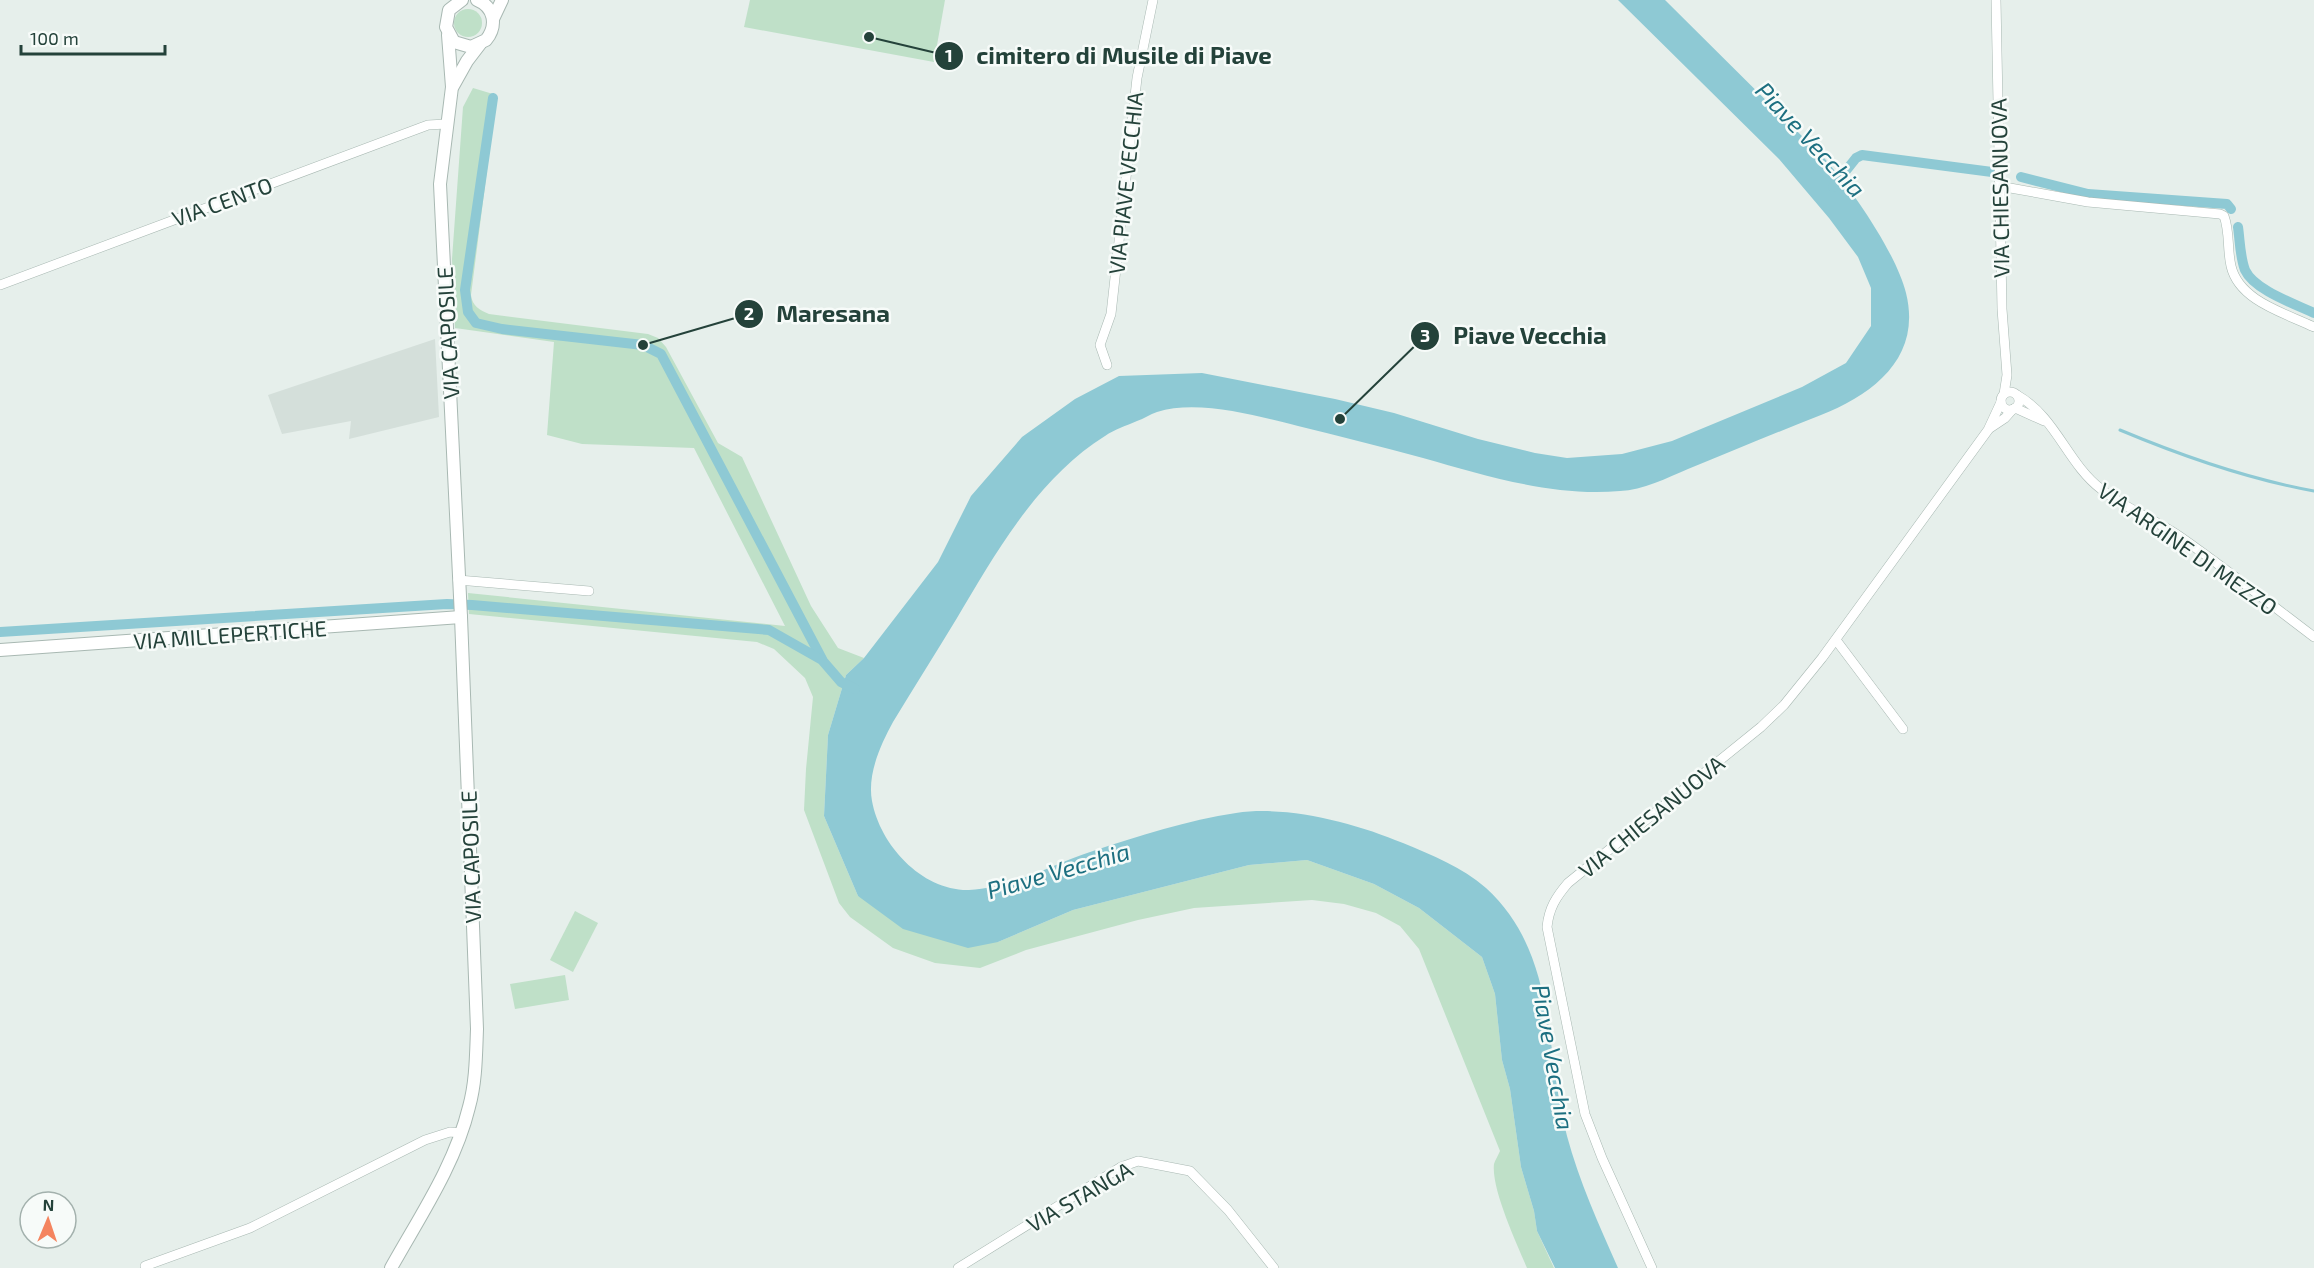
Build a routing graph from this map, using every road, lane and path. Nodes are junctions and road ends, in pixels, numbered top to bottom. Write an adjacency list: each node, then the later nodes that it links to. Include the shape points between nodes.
1 (442, 0): 8 (street, VIA CAPOSILE)
2 (462, 0): 8 (street, via 450,8)
3 (477, 0): 7 (street, via 488,7)
4 (502, 0): 7 (street, VIA CAPOSILE)
5 (1153, 0): 16 (street, VIA PIAVE VECCHIA, via 1137,78 1111,314 1100,345)
6 (1996, 0): 13 (street, VIA CHIESANUOVA)
7 (493, 19): 10 (street, VIA CAPOSILE, via 491,33)
8 (445, 20): 9 (street, VIA CAPOSILE)
9 (448, 35): 10 (street, via 462,46); 11 (street, VIA CAPOSILE)
10 (480, 44): 11 (street, VIA CAPOSILE)
11 (452, 87): 12 (street, VIA CAPOSILE)
12 (446, 124): 14 (street, VIA CENTO, via 428,125); 23 (street, VIA CAPOSILE, via 440,184)
13 (1999, 186): 15 (street, via 2097,203 2220,214 2228,226 2231,268 2245,292); 17 (street, VIA CHIESANUOVA)
14 (0, 285)
15 (2314, 327)
16 (1107, 365)
17 (2007, 375): 18 (street, VIA CHIESANUOVA); 19 (street, VIA CHIESANUOVA)
18 (2016, 394): 19 (street); 20 (street, via 2018,404); 21 (street, VIA ARGINE DI MEZZO)
19 (2002, 398): 20 (street, via 2005,408); 22 (street, VIA CHIESANUOVA)
20 (2014, 409): 21 (street); 22 (street, VIA CHIESANUOVA)
21 (2049, 423): 26 (street, VIA ARGINE DI MEZZO, via 2085,476 2103,491 2178,535)
22 (1988, 430): 27 (street, VIA CHIESANUOVA)
23 (458, 580): 24 (street); 25 (street, VIA CAPOSILE)
24 (589, 591)
25 (460, 613): 28 (street, VIA MILLEPERTICHE); 30 (street, VIA CAPOSILE, via 477,1029 474,1081)
26 (2314, 637)
27 (1836, 640): 29 (street); 35 (street, VIA CHIESANUOVA, via 1772,717 1568,883 1554,898 1549,913 1550,945 1585,1114)
28 (0, 650)
29 (1903, 729)
30 (462, 1133): 31 (street, via 450,1132 425,1140 250,1228); 32 (street, VIA CAPOSILE)
31 (146, 1266)
32 (391, 1268)
33 (958, 1268): 34 (street, VIA STANGA, via 1121,1167 1138,1161 1190,1171 1228,1210)
34 (1274, 1268)
35 (1652, 1268)

